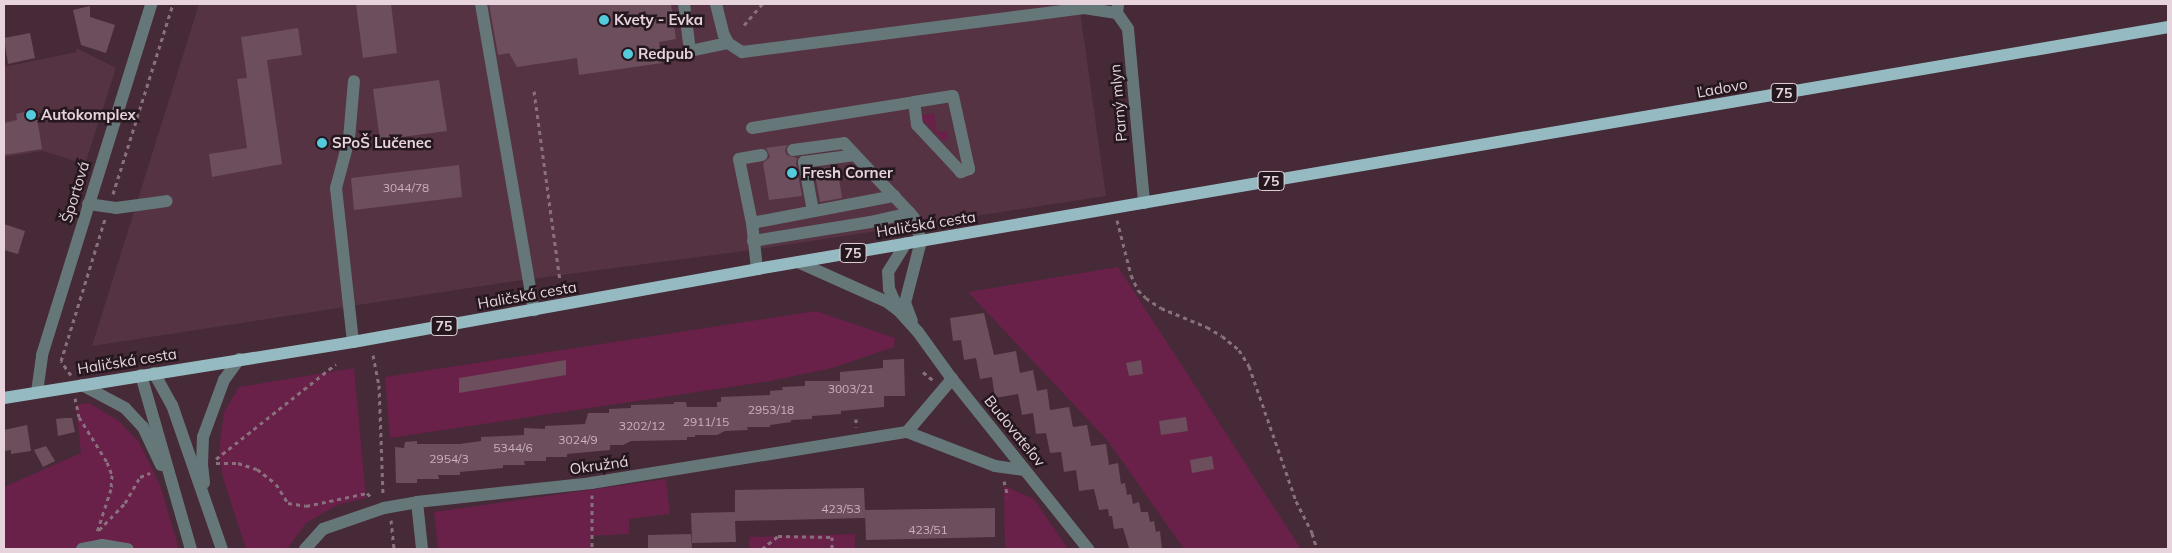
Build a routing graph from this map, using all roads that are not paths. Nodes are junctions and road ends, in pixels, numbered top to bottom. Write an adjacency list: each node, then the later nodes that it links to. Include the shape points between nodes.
1 (150, 4): 17 (street, Športová)
2 (481, 4): 26 (street)
3 (684, 4): 7 (street, via 690,52)
4 (716, 4): 7 (street)
5 (1117, 8): 7 (street, via 1084,8 753,52 741,52); 16 (street, Parný mlyn, via 1128,29)
6 (2168, 27): 16 (main road, Ľadovo / 75)
7 (728, 43)
8 (354, 81): 29 (street, via 349,138 336,188)
9 (914, 102): 9 (street, via 953,96 969,169 961,172 917,125); 10 (street)
10 (752, 128)
11 (793, 150): 13 (street, via 844,143)
12 (762, 155): 20 (street, via 739,159)
13 (855, 155): 14 (street); 18 (street, via 804,162)
14 (894, 196): 18 (street); 19 (street)
15 (167, 201): 17 (street, via 116,208)
16 (1144, 203): 22 (main road, Haličská cesta / 75)
17 (88, 204): 34 (street, Športová, via 42,355)
18 (812, 210): 20 (street)
19 (910, 213): 21 (street); 22 (street)
20 (752, 223): 21 (street)
21 (753, 241): 25 (street)
22 (921, 241): 23 (main road, Haličská cesta / 75); 28 (street, Budovateľov, via 905,303)
23 (906, 243): 24 (main road, Haličská cesta / 75); 27 (street, Budovateľov, via 888,272 889,289)
24 (800, 263): 25 (main road, Haličská cesta / 75); 27 (street, Budovateľov, via 887,302)
25 (757, 269): 26 (main road, Haličská cesta / 75)
26 (534, 310): 29 (main road, Haličská cesta / 75)
27 (899, 311): 28 (street, Budovateľov)
28 (918, 332): 32 (street, Budovateľov)
29 (353, 342): 30 (main road, Haličská cesta / 75)
30 (239, 359): 31 (main road, Haličská cesta / 75); 39 (street, via 224,380 203,437 202,465)
31 (148, 374): 33 (main road, Haličská cesta / 75); 39 (street, via 172,405); 40 (street)
32 (952, 379): 36 (street); 37 (street, Budovateľov)
33 (82, 385): 34 (main road, Haličská cesta / 75); 40 (street, via 126,408 143,427)
34 (37, 392): 35 (main road, Haličská cesta / 75)
35 (4, 398)
36 (907, 432): 37 (street, via 995,466); 38 (street, Okružná, via 591,483)
37 (1024, 470): 47 (street, Budovateľov)
38 (417, 502): 45 (street, Okružná, via 386,505 323,529); 46 (street)
39 (207, 503): 44 (street)
40 (179, 506): 43 (street)
41 (85, 549): 42 (street, via 102,545)
42 (128, 549)
43 (191, 549)
44 (222, 549)
45 (305, 549)
46 (422, 549)
47 (1088, 549)

